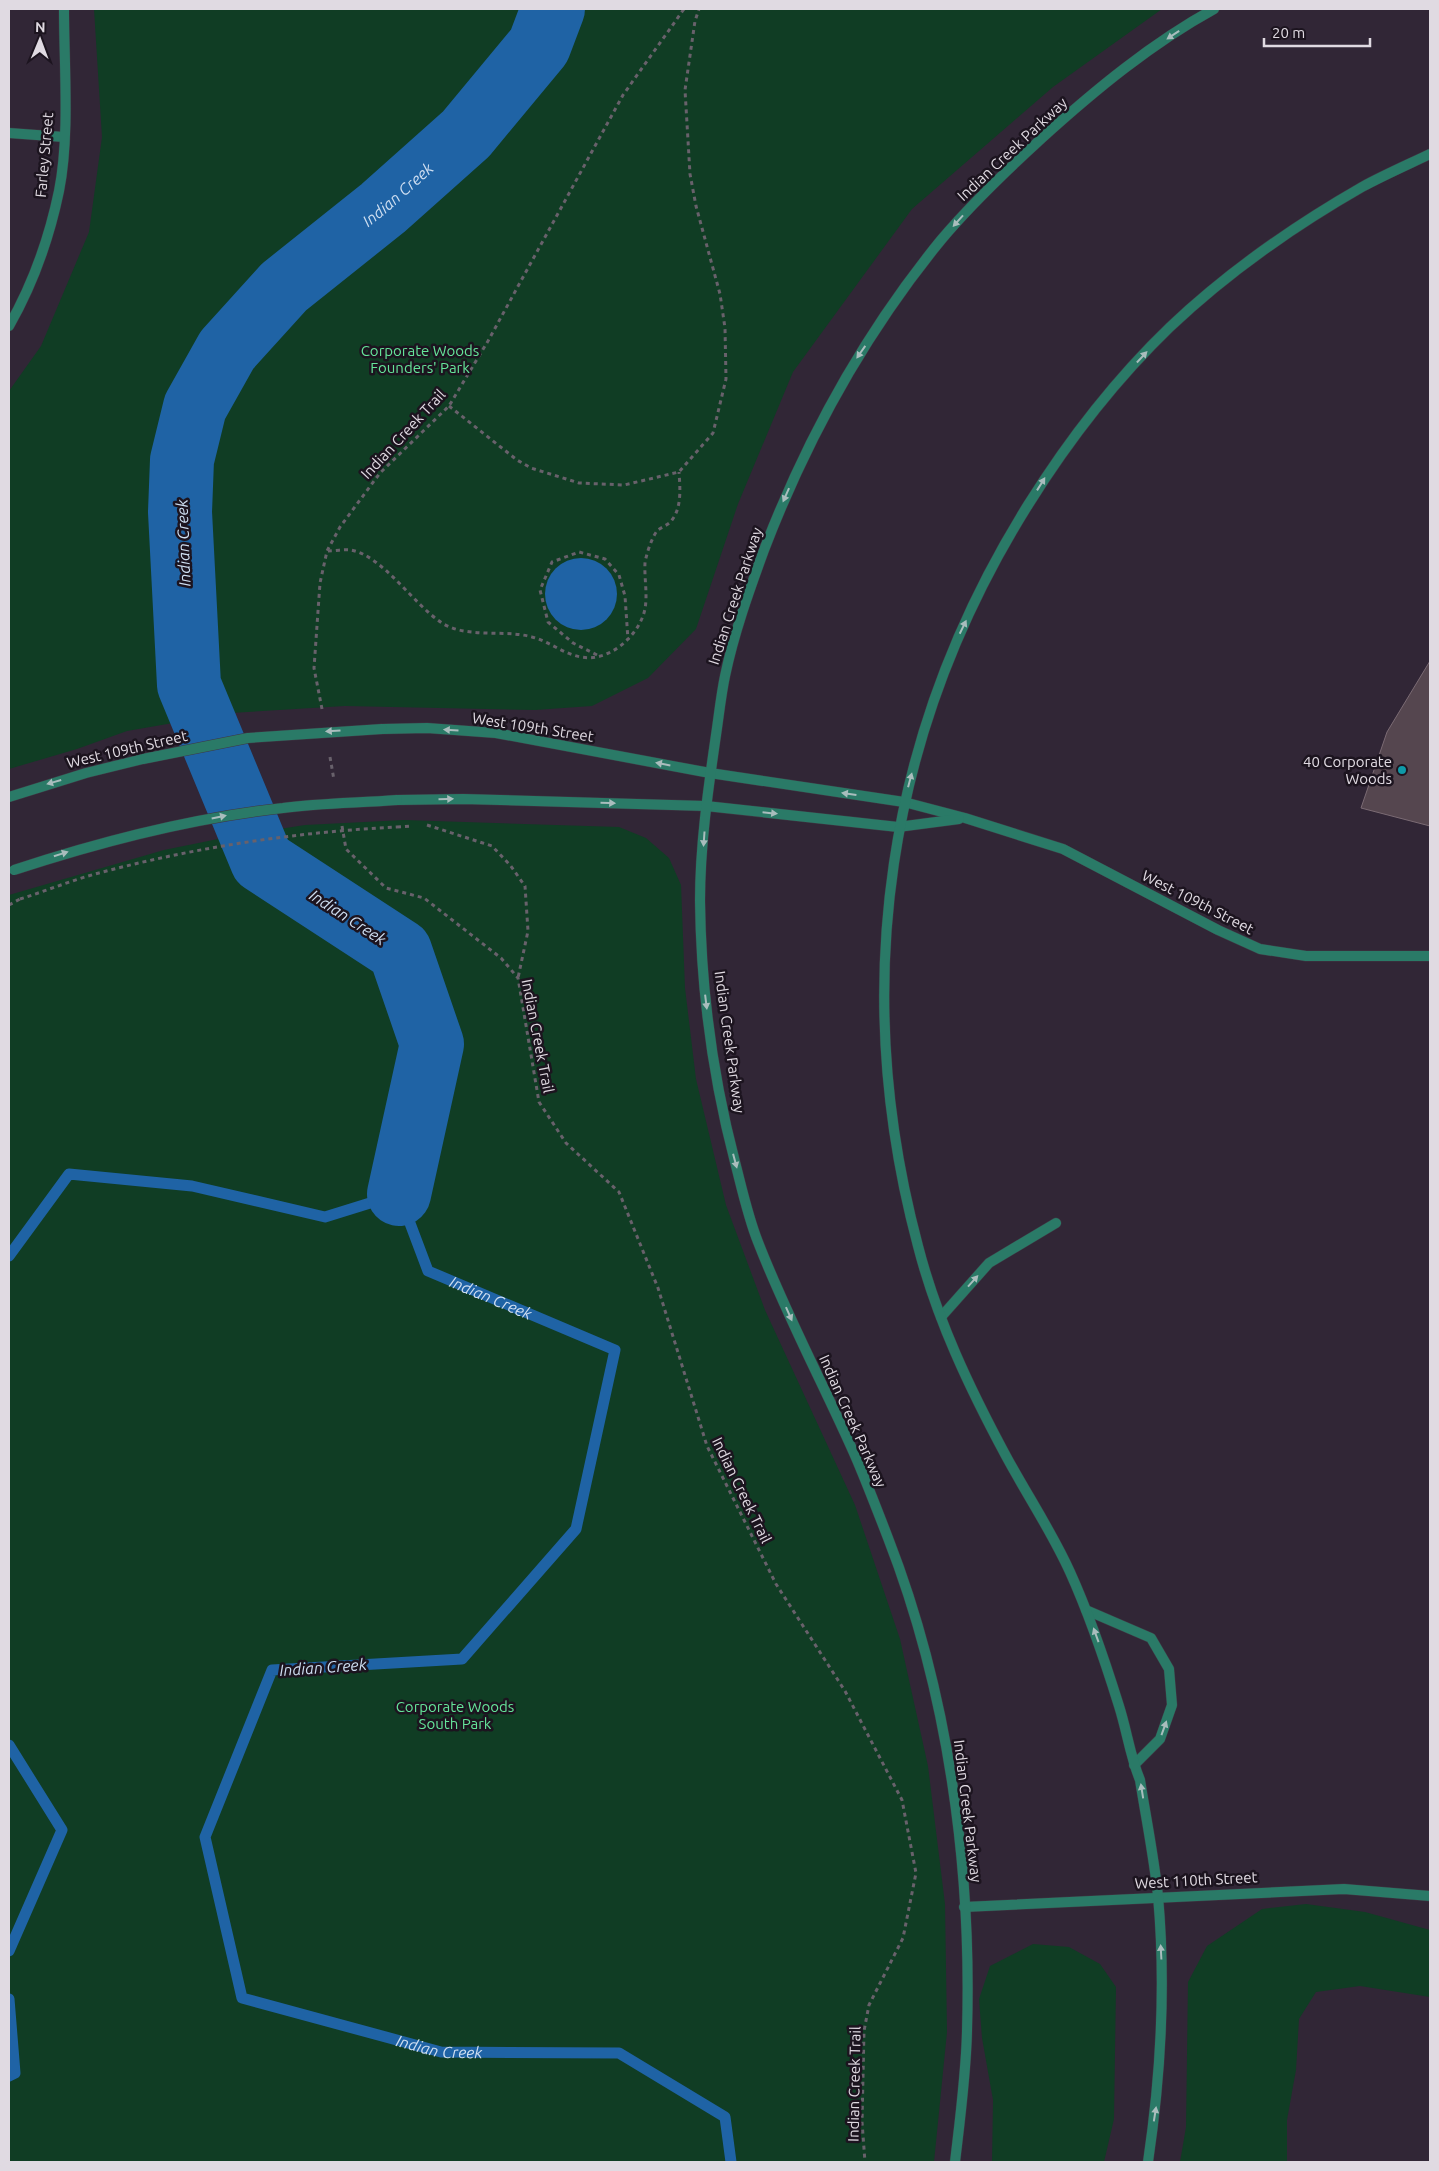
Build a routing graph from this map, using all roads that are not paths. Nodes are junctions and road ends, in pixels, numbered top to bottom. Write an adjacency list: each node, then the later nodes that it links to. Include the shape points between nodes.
1 (64, 9): 4 (street, Farley Street)
2 (1214, 9): 7 (street, Indian Creek Parkway, one-way to 7, via 1132,62 995,182 941,240 851,366 811,439 750,590 726,674)
3 (9, 133): 4 (street)
4 (64, 137): 6 (street, Farley Street, via 59,190 40,261)
5 (1430, 154): 9 (street, one-way to 5, via 929,712 976,599 1005,542 1056,460 1109,392 1170,327 1231,275 1298,226 1365,185)
6 (9, 326)
7 (710, 774): 8 (street, West 109th Street, one-way to 8, bridge, via 496,732 382,729 248,738 95,770); 9 (street, West 109th Street, one-way to 7); 10 (street, Indian Creek Parkway)
8 (9, 797)
9 (904, 802): 11 (street, West 109th Street); 12 (street)
10 (706, 806): 12 (street, West 109th Street, one-way to 12); 13 (street, West 109th Street, one-way to 10, bridge, via 127,835 285,807 463,799); 21 (street, Indian Creek Parkway, one-way to 21, via 700,900 706,997 733,1155 756,1237 788,1315 856,1459 891,1546 919,1634 941,1720 956,1816)
11 (965, 818): 12 (street, West 109th Street); 14 (street, West 109th Street, via 1063,849 1260,950 1306,956)
12 (898, 828): 16 (street, via 888,906 884,978 886,1063 898,1155 918,1247)
13 (12, 871)
14 (1430, 956)
15 (1056, 1223): 16 (street, one-way to 15, via 989,1263)
16 (941, 1317): 17 (street, via 971,1390 1069,1569)
17 (1086, 1610): 18 (street, one-way to 17, via 1121,1712); 18 (street, one-way to 17, via 1160,1739 1172,1705 1169,1669 1151,1638)
18 (1134, 1765): 20 (street, one-way to 18, via 1140,1780)
19 (1430, 1896): 20 (street, West 110th Street, via 1344,1889)
20 (1158, 1897): 21 (street, West 110th Street); 23 (street, one-way to 20, via 1158,2098 1161,2036)
21 (964, 1908): 22 (street, Indian Creek Parkway, via 967,2033)
22 (955, 2162)
23 (1148, 2162)

